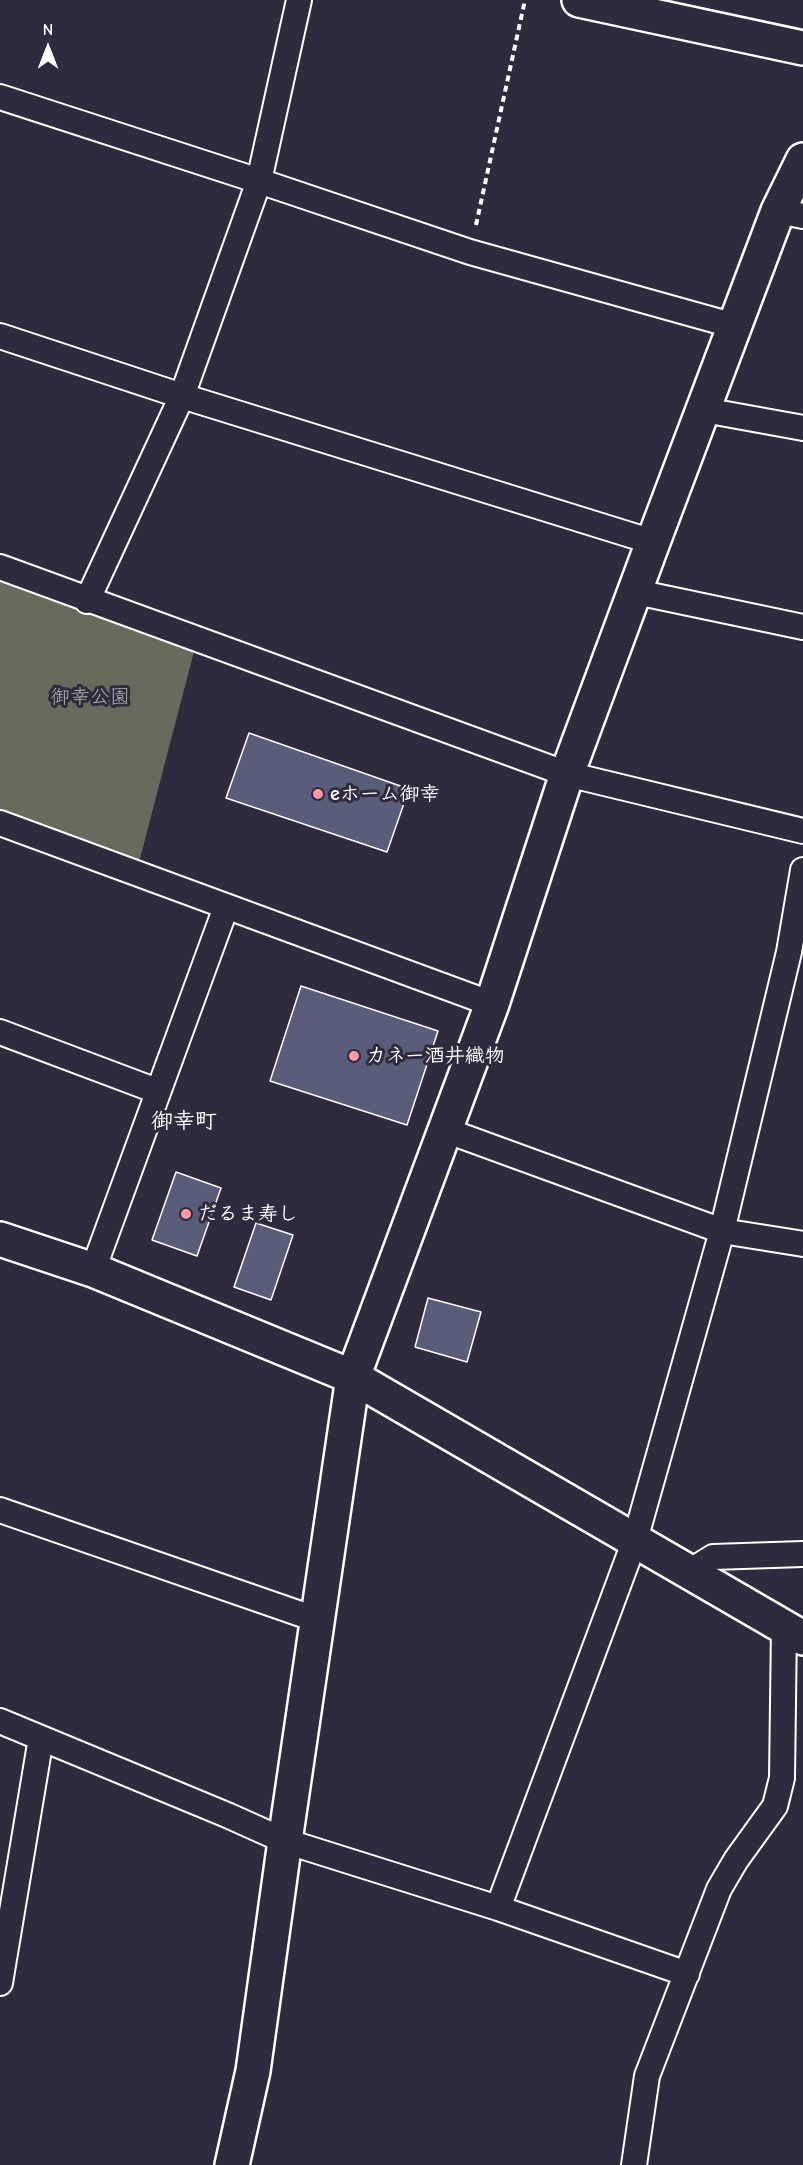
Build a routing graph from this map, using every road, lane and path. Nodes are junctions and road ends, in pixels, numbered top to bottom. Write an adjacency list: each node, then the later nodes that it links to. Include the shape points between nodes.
1 (299, 0): 7 (street)
2 (525, 0): 9 (path)
3 (579, 0): 4 (street)
4 (803, 48)
5 (0, 97): 7 (street)
6 (803, 160): 8 (street)
7 (259, 181): 9 (street); 12 (street)
8 (790, 213): 10 (street)
9 (470, 252): 10 (street)
10 (735, 326): 13 (street)
11 (0, 336): 12 (street)
12 (182, 396): 15 (street); 18 (street)
13 (704, 410): 14 (street); 15 (street)
14 (803, 428)
15 (653, 542): 17 (street)
16 (0, 567): 18 (street)
17 (636, 592): 19 (street); 20 (street)
18 (87, 600): 20 (street)
19 (803, 627)
20 (567, 774): 22 (street); 25 (street)
21 (0, 823): 24 (street)
22 (803, 831)
23 (803, 870): 29 (street, via 789,952)
24 (226, 907): 25 (street); 27 (street)
25 (492, 1004): 28 (street)
26 (0, 1032): 27 (street)
27 (158, 1091): 32 (street)
28 (445, 1130): 29 (street); 33 (street)
29 (722, 1231): 31 (street); 35 (street)
30 (0, 1239): 32 (street)
31 (803, 1244)
32 (93, 1270): 33 (street)
33 (353, 1377): 35 (street); 38 (street)
34 (0, 1510): 38 (street)
35 (635, 1540): 37 (street); 43 (street)
36 (803, 1554): 37 (street, via 713,1557)
37 (689, 1572): 39 (street)
38 (318, 1620): 42 (street)
39 (793, 1632): 44 (street, via 782,1778 775,1806 719,1889)
40 (0, 1721): 41 (street)
41 (42, 1738): 42 (street); 45 (street)
42 (285, 1841): 43 (street); 46 (street, via 253,2071)
43 (498, 1908): 44 (street)
44 (687, 1974): 47 (street, via 647,2076)
45 (0, 1983)
46 (232, 2165)
47 (634, 2165)

